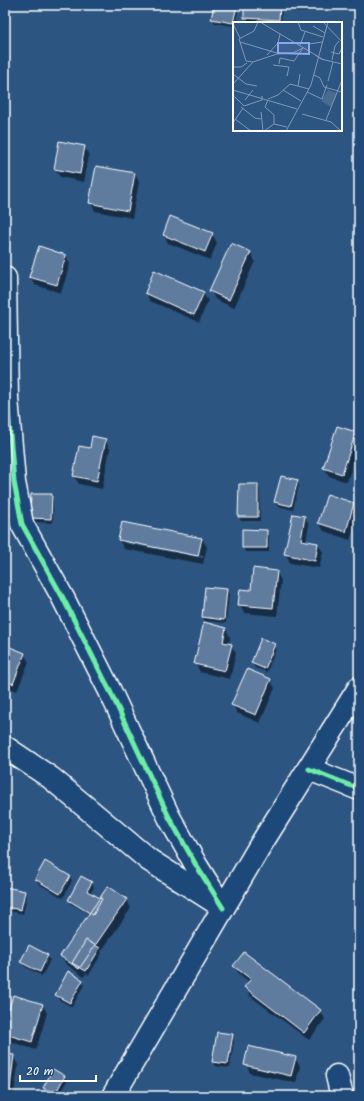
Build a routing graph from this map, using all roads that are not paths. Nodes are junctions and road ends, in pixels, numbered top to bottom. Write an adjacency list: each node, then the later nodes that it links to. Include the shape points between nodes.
1 (5, 278): 6 (street, via 7,398 14,482 22,524 110,691 169,818)
2 (359, 688): 4 (street)
3 (5, 747): 6 (street, via 51,778 149,860)
4 (309, 769): 5 (street); 6 (street)
5 (359, 789)
6 (223, 908): 7 (street)
7 (114, 1096)

